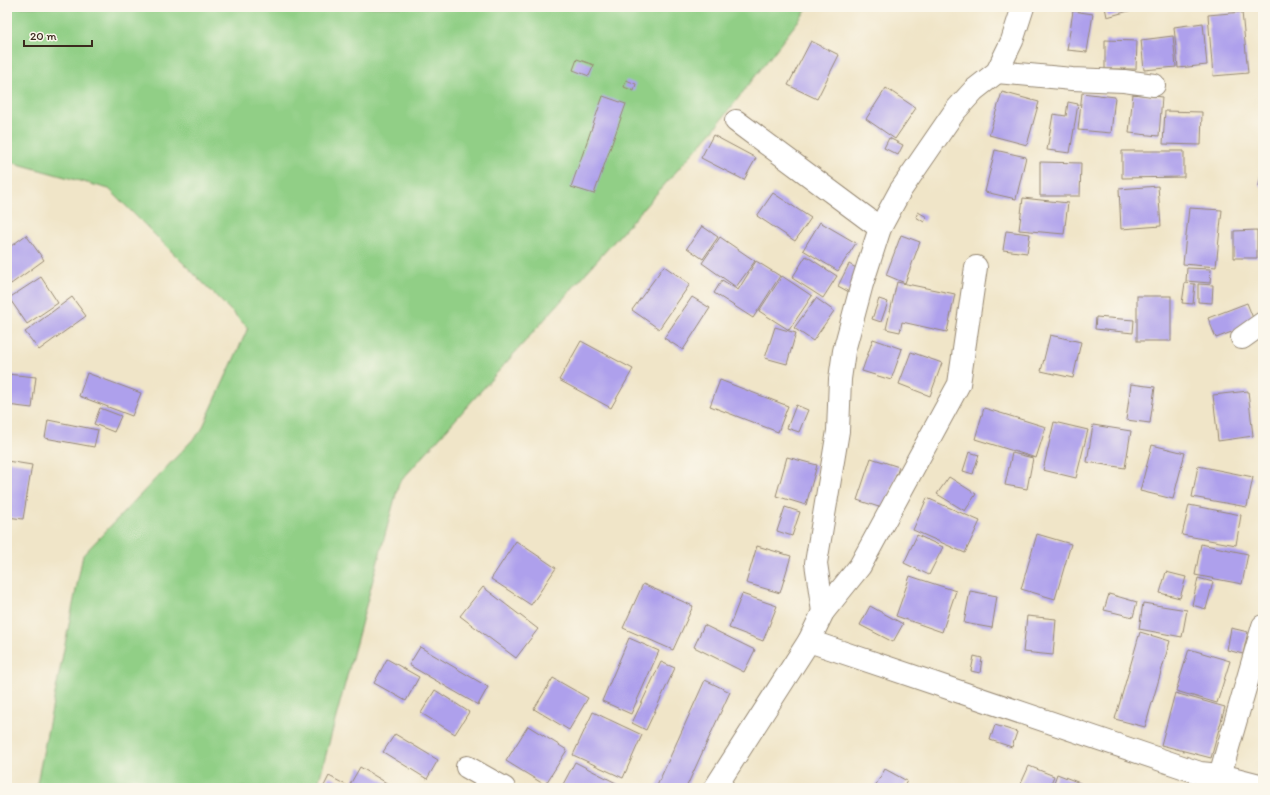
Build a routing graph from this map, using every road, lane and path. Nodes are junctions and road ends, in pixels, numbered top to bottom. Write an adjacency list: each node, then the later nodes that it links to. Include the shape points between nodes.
1 (1023, 7): 2 (street, via 1012,41)
2 (997, 72): 3 (street); 5 (street, via 974,90 955,111 900,191)
3 (1154, 85)
4 (736, 121): 5 (street)
5 (880, 228): 9 (street, via 843,358 838,431 816,563)
6 (976, 267): 9 (street, via 959,384 860,566)
7 (1263, 323): 8 (street)
8 (1242, 338)
9 (823, 612): 11 (street)
10 (1263, 626): 13 (street)
11 (809, 641): 13 (street); 16 (street)
12 (468, 767): 15 (street)
13 (1204, 779): 14 (street)
14 (1263, 786)
15 (504, 788)
16 (715, 788)

